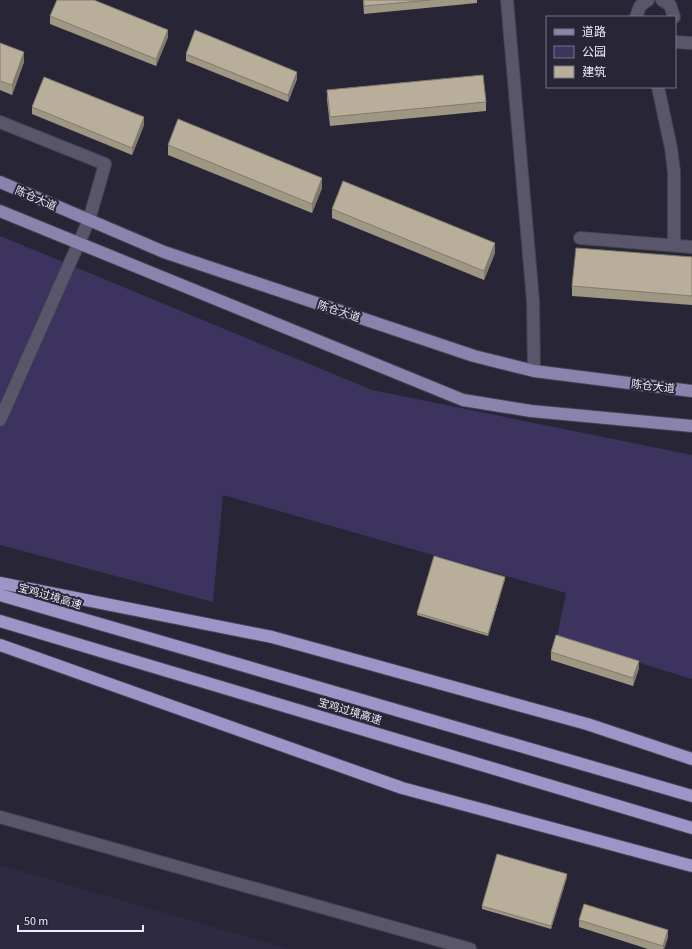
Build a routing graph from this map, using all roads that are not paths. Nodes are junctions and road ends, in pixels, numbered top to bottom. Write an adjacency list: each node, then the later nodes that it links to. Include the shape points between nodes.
1 (507, 0): 17 (street, via 533,301)
2 (648, 0): 4 (street, via 640,6)
3 (662, 0): 5 (street, via 670,5)
4 (636, 16)
5 (674, 16)
6 (676, 42): 7 (street)
7 (692, 43)
8 (658, 88): 15 (street, via 674,172)
9 (0, 122): 12 (street, via 105,164)
10 (0, 182): 12 (main road, 陈仓大道)
11 (0, 211): 14 (main road)
12 (89, 220): 14 (street); 17 (main road, 陈仓大道, via 164,252 474,356)
13 (580, 238): 15 (street)
14 (79, 243): 19 (street); 20 (main road, via 463,400 531,410)
15 (674, 245): 16 (street)
16 (692, 247)
17 (534, 371): 18 (main road, 陈仓大道)
18 (692, 391)
19 (0, 420)
20 (692, 426)
21 (0, 583): 25 (highway, via 272,637 587,724)
22 (0, 595): 26 (highway, 宝鸡过境高速)
23 (0, 621): 28 (highway, 宝鸡过境高速)
24 (0, 645): 29 (highway, via 402,788)
25 (692, 759)
26 (692, 796)
27 (0, 817): 30 (street)
28 (692, 828)
29 (692, 866)
30 (470, 949)

